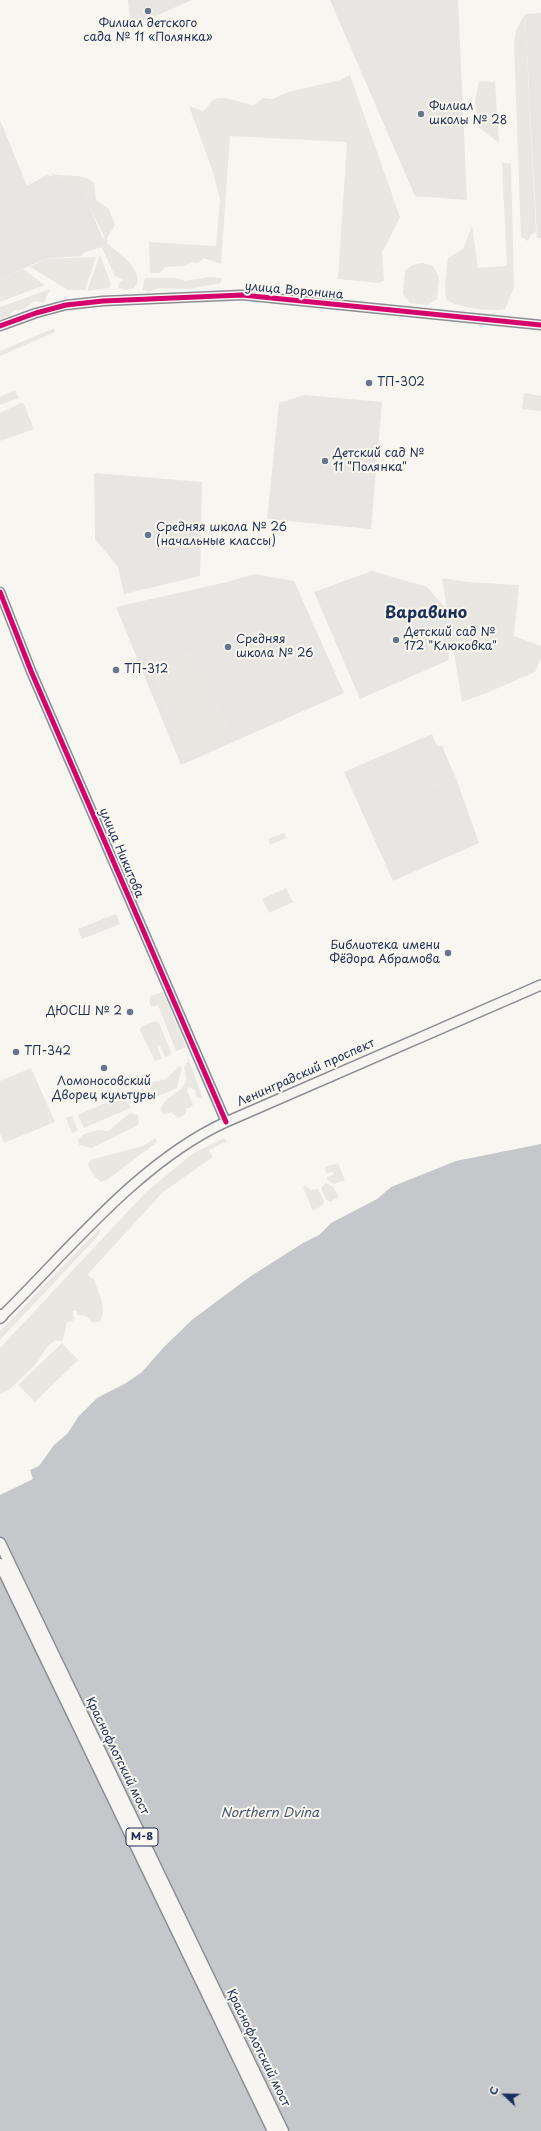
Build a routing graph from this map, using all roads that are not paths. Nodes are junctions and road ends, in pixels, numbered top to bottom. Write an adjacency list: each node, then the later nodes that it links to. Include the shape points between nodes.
1 (541, 325): 2 (street, улица Воронина, via 242,295 66,305)
2 (0, 326)
3 (0, 592): 5 (street, улица Никитова, via 31,671)
4 (541, 986): 5 (main road, Ленинградский проспект)
5 (226, 1122): 6 (main road, Ленинградский проспект, via 193,1139 140,1180)
6 (1, 1317)
7 (0, 1543): 10 (main road, Краснофлотский мост / М-8)
8 (0, 1564): 9 (main road, Краснофлотский мост / М-8)
9 (274, 2131)
10 (283, 2131)

